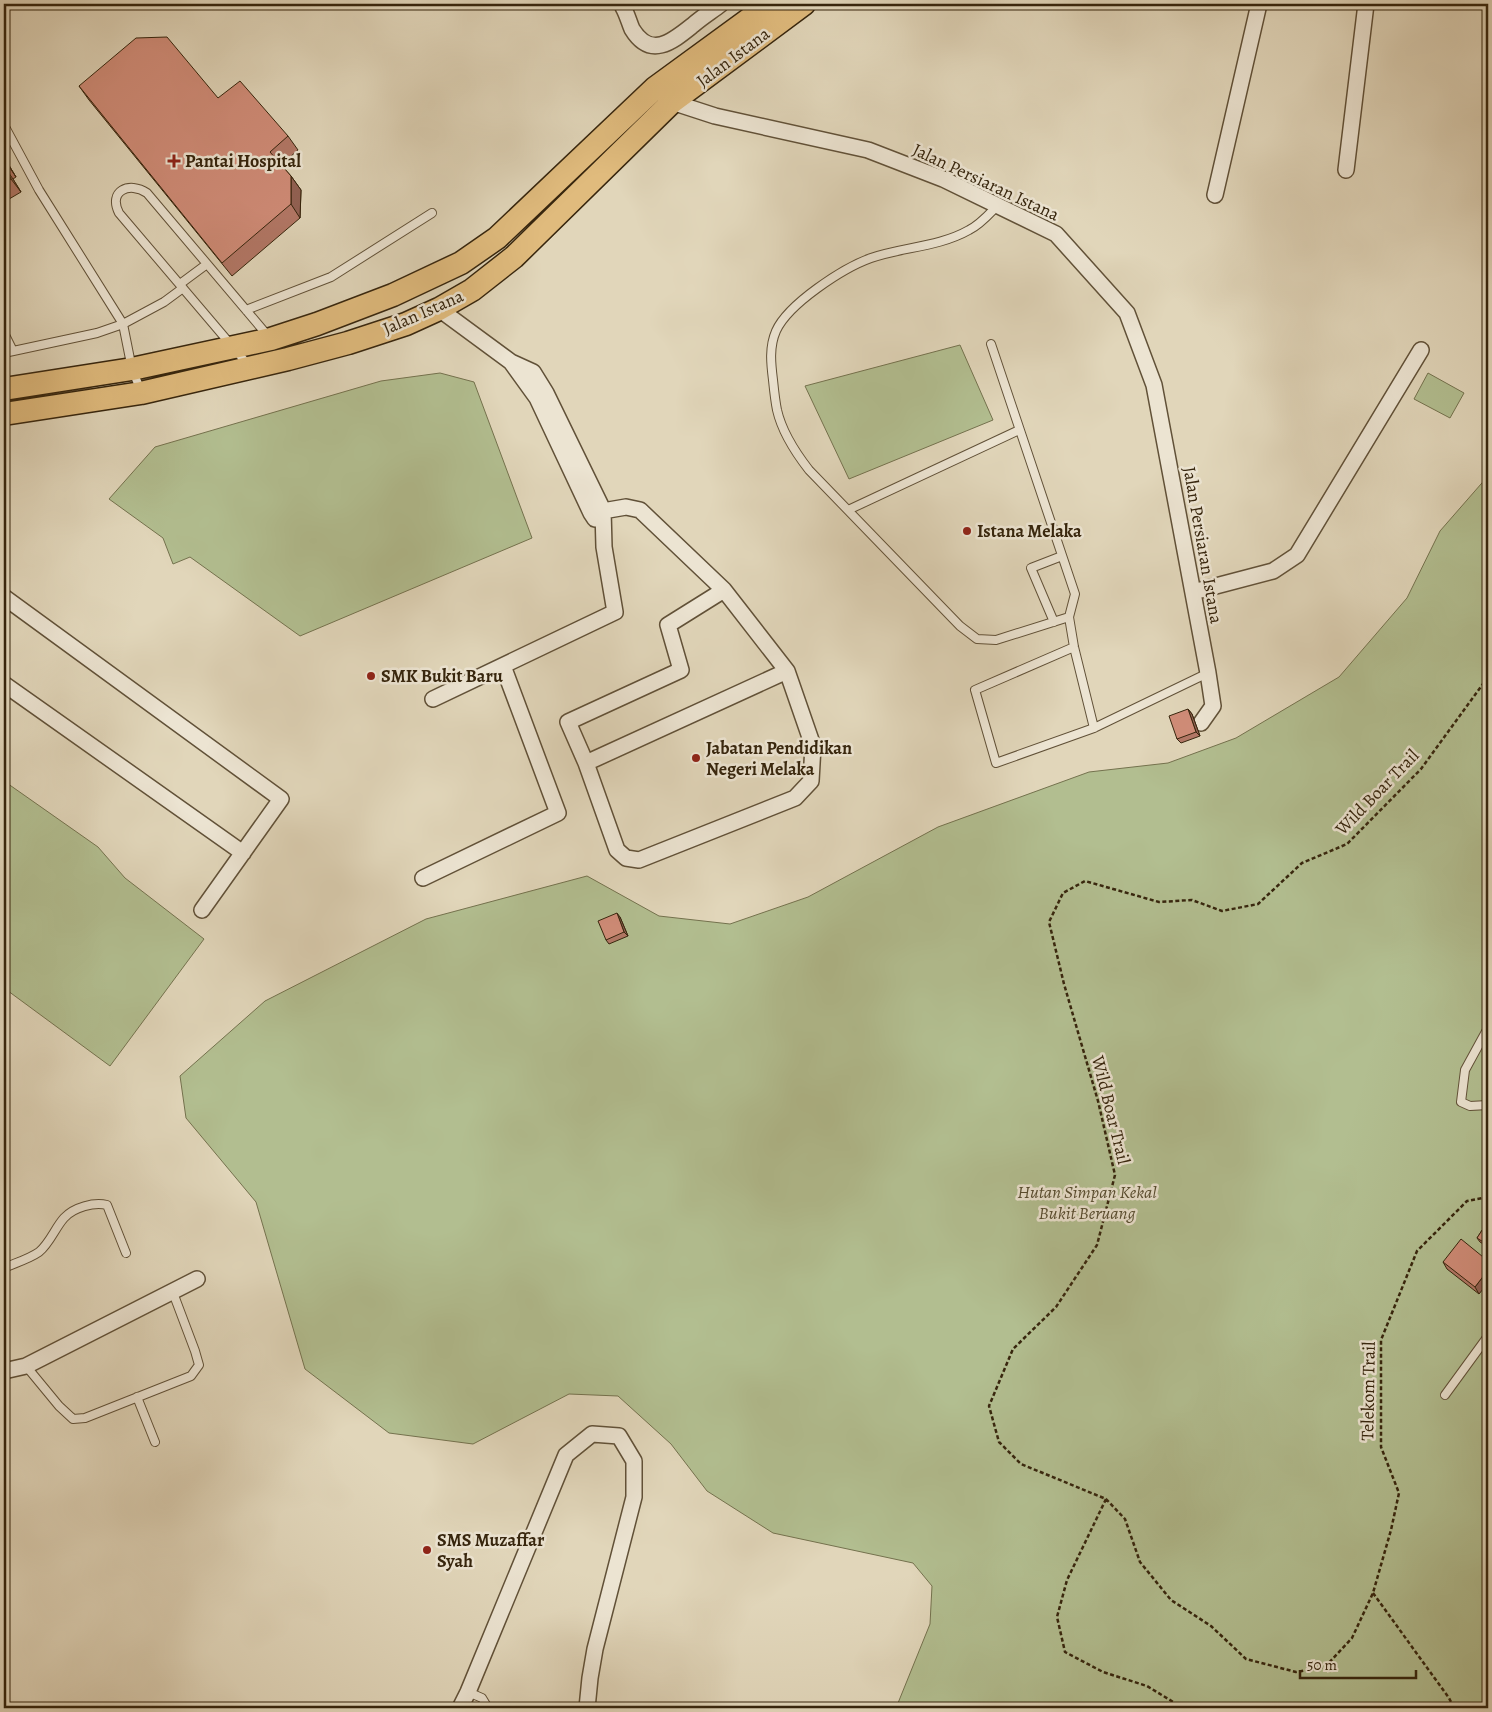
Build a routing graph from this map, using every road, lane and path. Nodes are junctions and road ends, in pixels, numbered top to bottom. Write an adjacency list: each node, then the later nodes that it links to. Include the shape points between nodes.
1 (624, 4): 2 (street, via 632,29 644,42 658,46 680,35)
2 (721, 4)
3 (770, 4): 7 (main road, Jalan Istana)
4 (804, 4): 8 (main road, Jalan Istana)
5 (1259, 4): 11 (street)
6 (1366, 4): 10 (street)
7 (655, 88): 8 (street, Jalan Persiaran Istana); 13 (main road, Jalan Istana)
8 (672, 102): 12 (street, Jalan Persiaran Istana, via 715,116 868,150 943,179); 17 (main road, Jalan Istana, via 514,257 472,290)
9 (4, 125): 19 (lane, via 39,190)
10 (1346, 170)
11 (1215, 195)
12 (998, 205): 34 (lane, via 970,230 951,238 852,266 804,299 788,313 776,331 771,349 772,369 777,410 785,431 809,470); 38 (street, Jalan Persiaran Istana, via 1056,234 1127,313 1154,385)
13 (526, 211): 17 (main road, via 501,245 439,296); 20 (main road, Jalan Istana, via 497,238 461,262 394,295)
14 (432, 213): 18 (lane, via 331,277)
15 (207, 264): 16 (lane); 16 (lane, via 142,189 126,188 118,194 116,208 119,213); 18 (lane)
16 (182, 286): 19 (lane, via 164,302); 24 (lane)
17 (439, 309): 20 (main road, via 415,301 371,319); 28 (main road, Jalan Istana, via 406,324 348,343); 35 (street, via 511,362 537,398)
18 (246, 310): 22 (lane)
19 (123, 324): 26 (lane, via 97,333); 29 (lane)
20 (317, 324): 22 (main road, Jalan Istana)
21 (4, 333): 26 (lane)
22 (271, 339): 24 (main road, Jalan Istana)
23 (991, 344): 33 (lane)
24 (234, 347): 28 (lane); 29 (main road, Jalan Istana)
25 (1421, 350): 38 (street, via 1297,554 1273,571)
26 (13, 351): 27 (lane)
27 (4, 353)
28 (250, 368): 31 (main road, Jalan Istana)
29 (132, 369): 30 (main road, Jalan Istana); 31 (lane)
30 (4, 388)
31 (141, 393): 32 (main road, Jalan Istana)
32 (4, 414)
33 (1019, 430): 34 (lane); 36 (lane)
34 (848, 510): 41 (lane, via 960,626 977,638 996,640)
35 (597, 511): 37 (street, via 626,507 640,510); 43 (street, via 615,612)
36 (1062, 556): 40 (lane, via 1074,594); 41 (lane, via 1031,568)
37 (724, 590): 44 (street); 51 (street, via 668,624 681,670 568,722)
38 (1193, 592): 45 (street, Jalan Persiaran Istana)
39 (4, 597): 52 (street, via 281,799)
40 (1069, 617): 41 (lane); 42 (lane)
41 (1054, 622)
42 (1074, 648): 50 (lane); 50 (lane, via 975,690 996,763)
43 (503, 666): 48 (street); 53 (street, via 558,813)
44 (787, 671): 51 (street); 51 (street, via 813,746 811,780 795,798 640,860 626,858 617,850)
45 (1208, 673): 49 (street, Jalan Persiaran Istana, via 1213,706); 50 (lane)
46 (1488, 677): 68 (path, Wild Boar Trail, via 1420,769 1347,844 1302,863 1258,904 1222,911 1192,900 1159,902 1085,881 1063,893 1049,922 1115,1175 1097,1245 1056,1307 1013,1349 989,1406 999,1442 1021,1464)
47 (4, 684): 52 (street)
48 (433, 699)
49 (1201, 723)
50 (1094, 728)
51 (586, 763)
52 (243, 853): 54 (street)
53 (423, 878)
54 (202, 910)
55 (1488, 1028): 56 (lane, via 1464,1070 1461,1102 1470,1106)
56 (1488, 1105)
57 (1488, 1197): 69 (path, Telekom Trail, via 1467,1201 1417,1251 1381,1340 1381,1447 1399,1492)
58 (126, 1253): 59 (lane, via 107,1205 85,1206 64,1217 40,1251)
59 (4, 1268)
60 (197, 1279): 61 (street)
61 (172, 1290): 63 (street); 66 (lane, via 199,1365 191,1376)
62 (1488, 1336): 65 (lane)
63 (26, 1366): 64 (street); 66 (lane, via 73,1419 85,1418)
64 (4, 1370)
65 (1445, 1396)
66 (137, 1397): 67 (lane)
67 (155, 1442)
68 (1106, 1499): 69 (path, Wild Boar Trail, via 1125,1519 1140,1562 1171,1600 1210,1626 1246,1659 1296,1672 1325,1667 1352,1638); 74 (path, via 1066,1580 1057,1617 1065,1652 1103,1672 1147,1686)
69 (1373, 1593): 75 (path)
70 (468, 1692): 71 (street); 72 (lane, via 482,1698); 73 (street, via 566,1454 592,1434 618,1436 634,1461 634,1497 595,1649)
71 (460, 1708)
72 (488, 1708)
73 (587, 1708)
74 (1183, 1708)
75 (1454, 1708)

